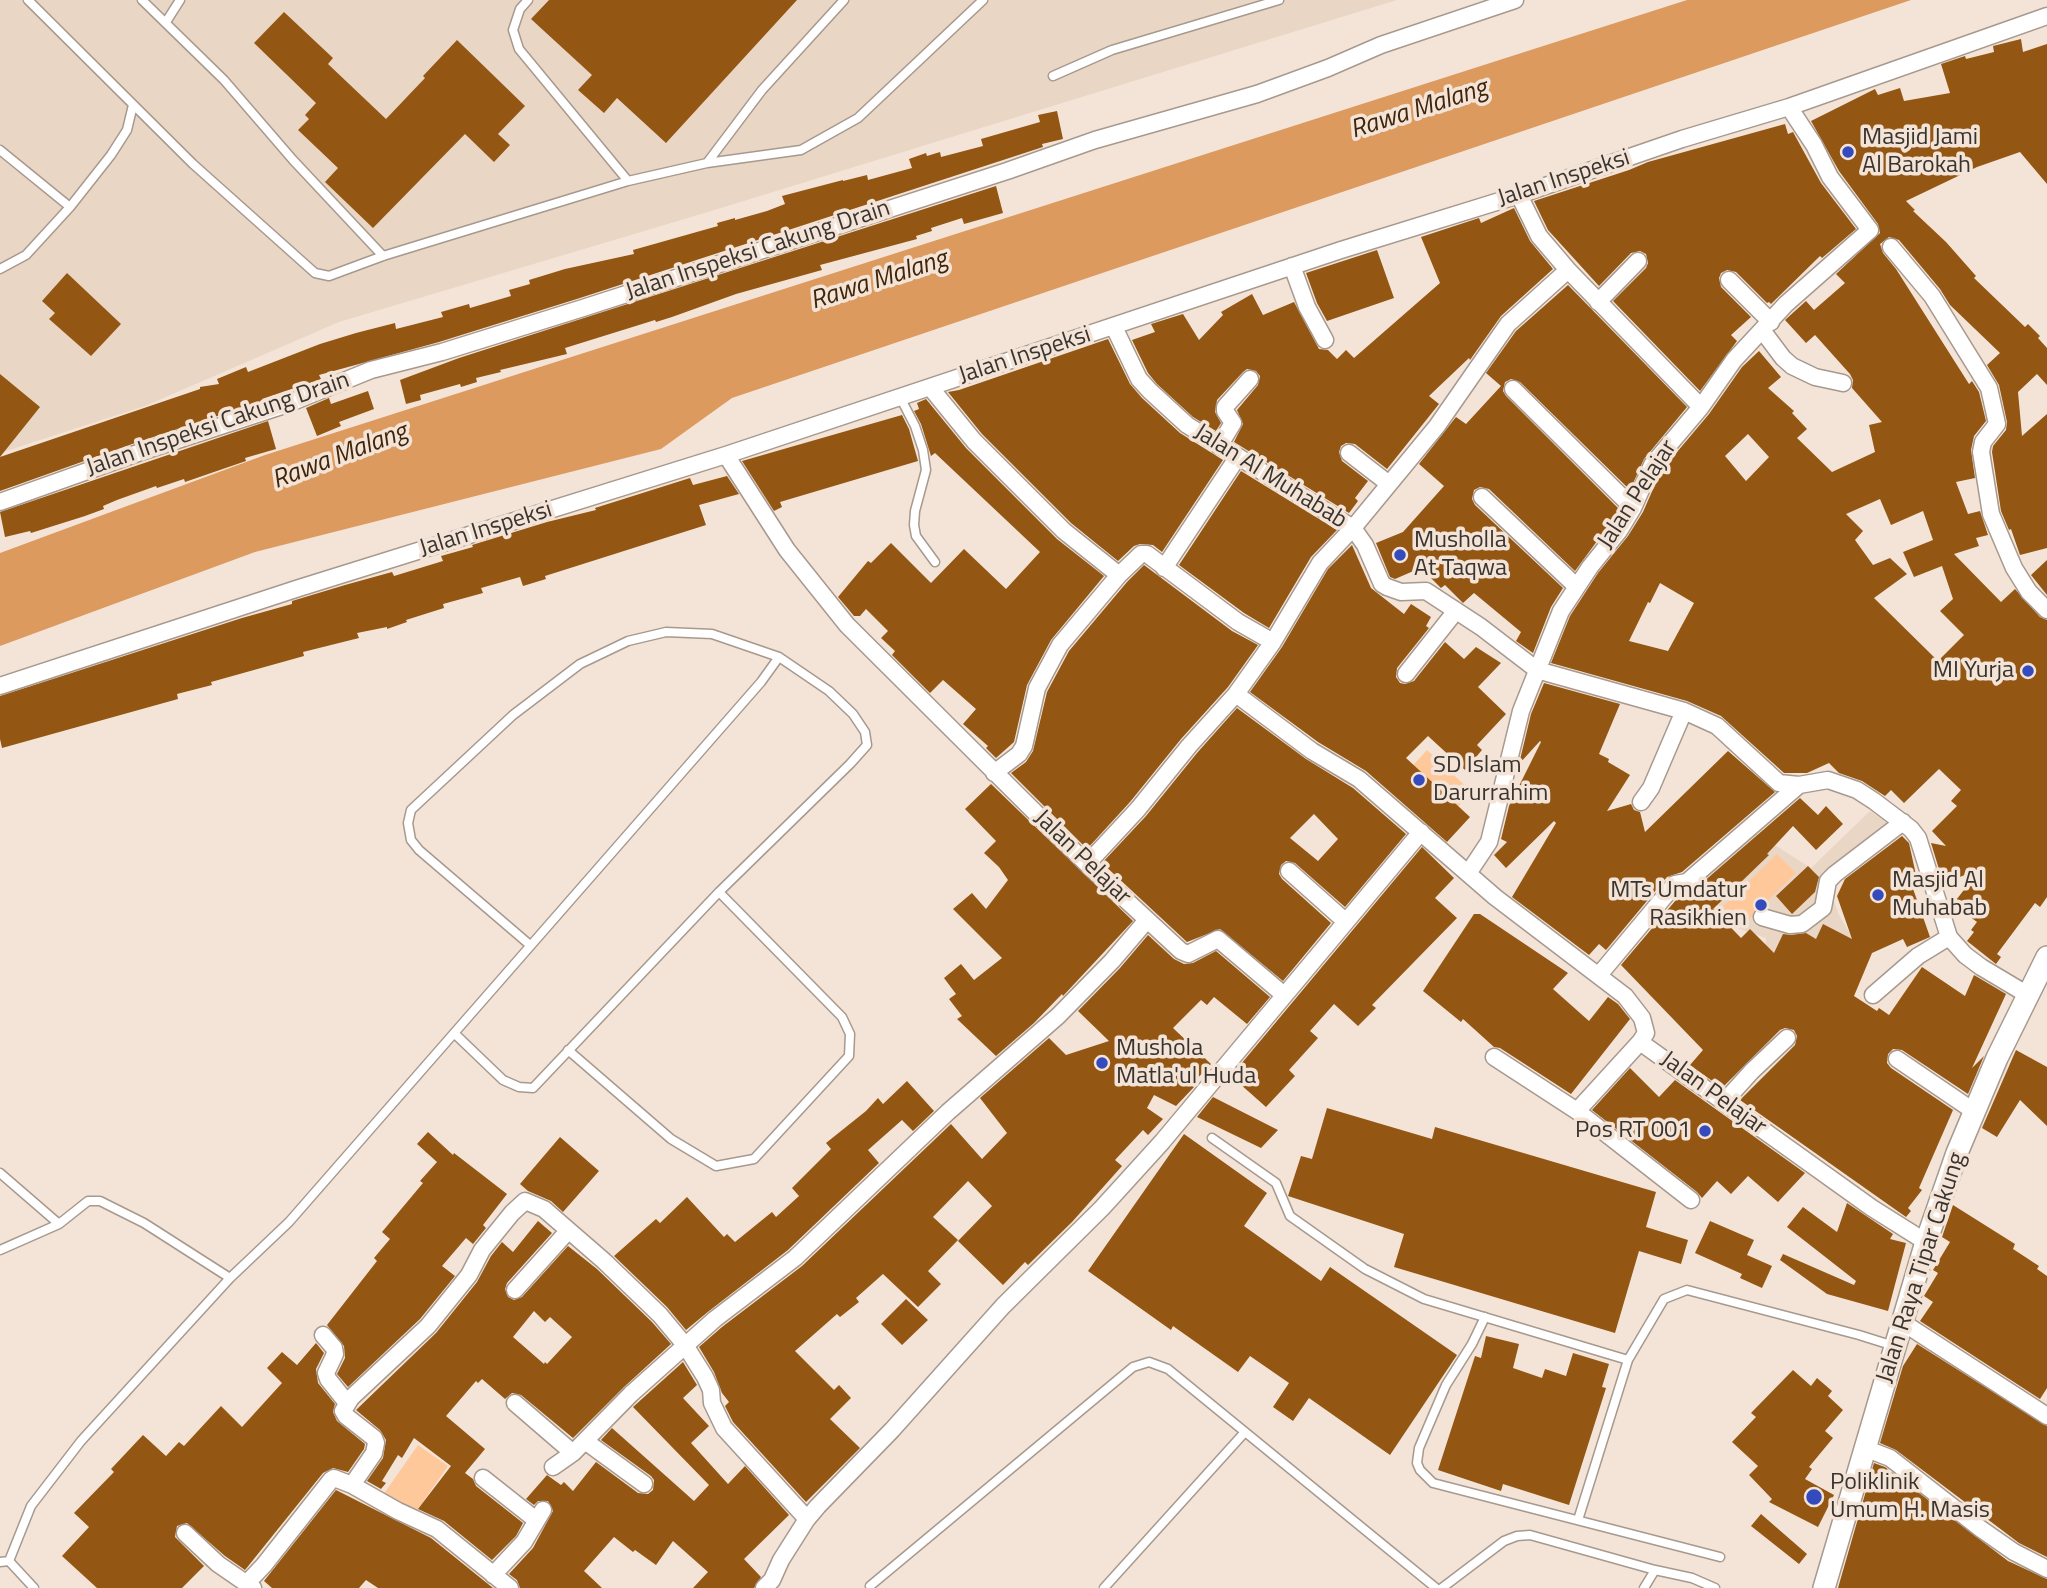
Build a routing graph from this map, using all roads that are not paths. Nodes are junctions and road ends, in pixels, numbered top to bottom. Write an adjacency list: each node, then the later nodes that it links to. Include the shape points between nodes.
1 (28, 0): 12 (lane)
2 (142, 0): 10 (lane)
3 (180, 0): 10 (lane)
4 (528, 0): 16 (lane, via 513,30 519,49)
5 (844, 0): 15 (lane, via 762,90)
6 (983, 0): 15 (lane, via 858,118 802,150)
7 (1279, 0): 11 (lane, via 1112,50)
8 (1515, 0): 42 (street, Jalan Inspeksi Cakung Drain, via 1381,45 1257,94 1107,136 595,304 371,370 285,405)
9 (2047, 16): 13 (street, Jalan Inspeksi)
10 (166, 22): 20 (lane)
11 (1053, 76)
12 (133, 105): 18 (lane, via 127,130); 20 (lane, via 315,273 329,276)
13 (1789, 107): 17 (street, Jalan Inspeksi); 19 (street, via 1830,177)
14 (0, 150): 18 (lane)
15 (707, 163): 16 (lane)
16 (628, 181): 20 (lane)
17 (1519, 195): 22 (street, Jalan Inspeksi); 24 (street, via 1539,236)
18 (69, 207): 23 (lane, via 26,255)
19 (1881, 238): 27 (street, Jalan Pelajar, via 1786,304); 49 (street, via 1932,296 1989,388 1997,424 1981,452 1991,514 2014,568)
20 (383, 256)
21 (1639, 261): 26 (street)
22 (1292, 266): 28 (street, Jalan Inspeksi); 29 (street)
23 (0, 269)
24 (1568, 270): 26 (street); 40 (street, via 1508,324 1444,417)
25 (1729, 280): 27 (street)
26 (1598, 302): 35 (street)
27 (1767, 326): 31 (street, via 1783,358 1793,366); 35 (street, Jalan Pelajar, via 1734,360)
28 (1114, 327): 32 (street, Jalan Inspeksi); 36 (street, Jalan Al Muhabab, via 1144,385 1187,425)
29 (1325, 341)
30 (1250, 379): 36 (street, via 1225,407 1233,423)
31 (1843, 383)
32 (930, 387): 34 (street, Jalan Inspeksi); 47 (street, via 974,441 1064,531)
33 (1513, 389): 43 (street)
34 (900, 397): 38 (street, Jalan Inspeksi); 45 (lane, via 915,426 926,470 915,511 916,536)
35 (1701, 407): 43 (street, Jalan Pelajar, via 1652,465)
36 (1219, 446): 39 (street, Jalan Al Muhabab)
37 (1349, 453): 40 (street)
38 (726, 455): 55 (street, Jalan Inspeksi); 58 (street, Jalan Pelajar, via 772,529 830,605)
39 (1237, 458): 44 (street, Jalan Al Muhabab); 46 (street)
40 (1389, 484): 44 (street)
41 (1482, 497): 48 (street)
42 (0, 502)
43 (1633, 508): 48 (street, Jalan Pelajar)
44 (1353, 528): 50 (street, Jalan Al Muhabab, via 1366,545 1382,584 1401,592 1426,591); 51 (street, via 1320,563)
45 (935, 562)
46 (1164, 568): 47 (street, via 1141,554); 51 (street)
47 (1119, 575): 58 (street, via 1060,645 1037,688 1024,746)
48 (1577, 587): 53 (street, Jalan Pelajar, via 1561,611)
49 (2047, 610)
50 (1455, 612): 53 (street, Jalan Al Muhabab); 54 (street)
51 (1273, 642): 56 (street)
52 (779, 657): 66 (lane, via 829,691 859,723 867,745); 71 (lane); 71 (lane, via 712,634 666,632 628,641 580,664 513,715 411,810 411,839 419,850)
53 (1537, 670): 57 (street, Jalan Al Muhabab); 65 (street, Jalan Pelajar, via 1521,711 1489,842)
54 (1406, 674)
55 (0, 686)
56 (1236, 694): 62 (street, Jalan Pelajar, via 1312,751 1359,779); 63 (street)
57 (1684, 711): 59 (street, Jalan Al Muhabab, via 1717,726 1779,783); 60 (street, via 1651,788)
58 (994, 773): 63 (street, Jalan Pelajar)
59 (1799, 785): 61 (street, Jalan Al Muhabab, via 1828,779 1840,782); 73 (street, via 1687,882 1675,884)
60 (1640, 802)
61 (1903, 822): 67 (street, via 1828,881 1823,908 1802,924); 70 (street, Jalan Al Muhabab, via 1918,838)
62 (1421, 832): 65 (street, Jalan Pelajar); 69 (street)
63 (1087, 864): 68 (street, Jalan Pelajar)
64 (1289, 871): 69 (street)
65 (1469, 873): 73 (street, Jalan Pelajar)
66 (719, 892): 80 (lane); 80 (lane, via 842,1017 850,1034 849,1056 754,1159 716,1166 671,1139)
67 (1762, 917)
68 (1147, 920): 74 (street, Jalan Pelajar, via 1188,954 1219,939); 98 (street, via 1058,1016 948,1112 795,1258)
69 (1345, 921): 74 (street)
70 (1949, 937): 75 (street, via 1918,956); 76 (street, Jalan Al Muhabab, via 1981,967)
71 (530, 945): 77 (lane)
72 (2047, 957): 76 (street, Jalan Raya Tipar Cakung)
73 (1599, 975): 79 (street, Jalan Pelajar, via 1625,996 1642,1018 1646,1033)
74 (1284, 995): 112 (street, via 1102,1208 1003,1306)
75 (1873, 995)
76 (2028, 995): 85 (street, Jalan Raya Tipar Cakung)
77 (454, 1033): 80 (lane, via 503,1080 519,1087 533,1088); 93 (lane, via 289,1222)
78 (1787, 1038): 83 (street)
79 (1640, 1042): 83 (street, Jalan Pelajar); 84 (street)
80 (568, 1050)
81 (1494, 1057): 84 (street)
82 (1897, 1059): 85 (street)
83 (1724, 1102): 91 (street, Jalan Pelajar)
84 (1577, 1111): 88 (street)
85 (1975, 1112): 91 (street, Jalan Raya Tipar Cakung)
86 (1212, 1138): 95 (lane, via 1276,1183 1290,1216 1365,1269 1424,1299)
87 (0, 1173): 89 (lane)
88 (1691, 1200)
89 (59, 1224): 92 (lane); 93 (lane, via 88,1200 100,1201)
90 (568, 1231): 94 (street); 98 (street, via 660,1315); 101 (street, via 544,1209 525,1201 517,1207 428,1326)
91 (1926, 1242): 96 (street, Jalan Raya Tipar Cakung)
92 (0, 1250)
93 (230, 1278): 116 (lane, via 48,1481)
94 (514, 1290)
95 (1485, 1317): 100 (lane); 113 (lane, via 1446,1385 1419,1448 1420,1470 1433,1483)
96 (1902, 1322): 99 (street, Jalan Raya Tipar Cakung); 103 (street)
97 (323, 1335): 101 (street, via 335,1353 326,1373)
98 (685, 1346): 105 (street); 112 (street, via 705,1377 724,1428)
99 (1894, 1346): 100 (lane, via 1687,1290 1664,1299); 106 (street, Jalan Raya Tipar Cakung)
100 (1628, 1360): 113 (lane)
101 (347, 1403): 111 (street, via 343,1409 346,1416 376,1443)
102 (515, 1403): 107 (street)
103 (2047, 1416)
104 (1245, 1432): 121 (lane, via 1168,1369 1149,1362 1133,1367); 125 (lane); 126 (lane)
105 (585, 1441): 107 (street); 110 (street)
106 (1867, 1449): 117 (street, via 1890,1458 1981,1529); 130 (street, Jalan Raya Tipar Cakung)
107 (573, 1453): 108 (street)
108 (553, 1467)
109 (483, 1478): 119 (street, via 540,1515 524,1542)
110 (645, 1484)
111 (352, 1485): 119 (street, via 437,1530); 120 (street, via 331,1480)
112 (807, 1519): 124 (street)
113 (1578, 1520): 115 (lane)
114 (185, 1533): 120 (street)
115 (1720, 1557)
116 (4, 1561): 122 (lane)
117 (2047, 1569)
118 (1655, 1570): 127 (lane, via 1530,1535 1504,1541); 128 (lane); 129 (lane)
119 (492, 1575): 123 (street)
120 (250, 1586)
121 (870, 1586)
122 (34, 1588)
123 (510, 1588)
124 (764, 1588)
125 (1104, 1588)
126 (1436, 1588)
127 (1442, 1588)
128 (1644, 1588)
129 (1715, 1588)
130 (1824, 1588)

